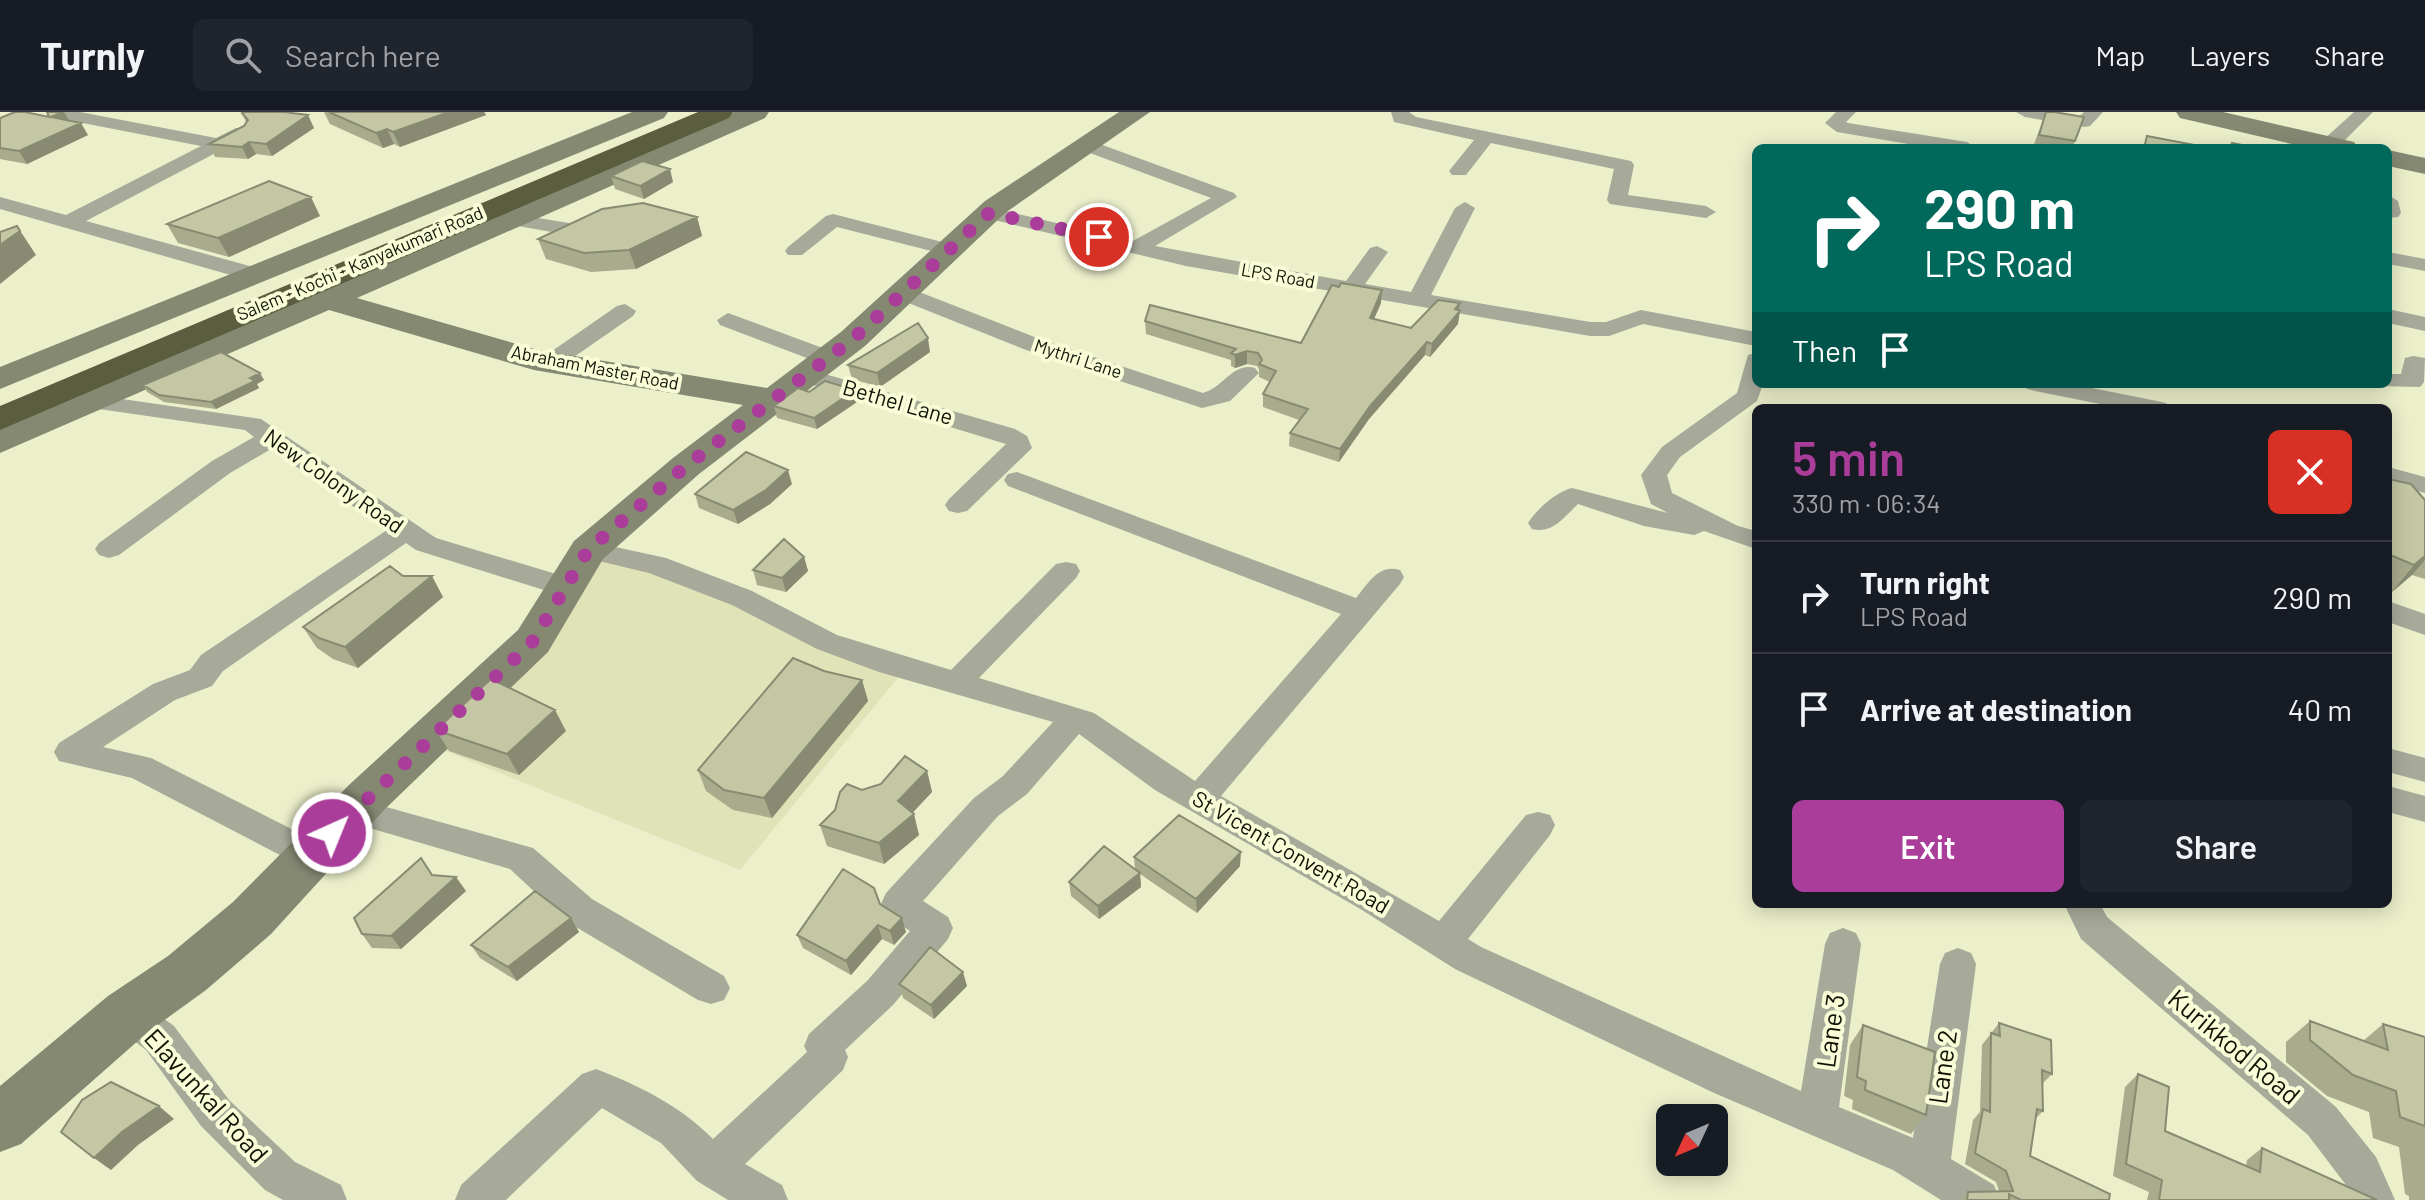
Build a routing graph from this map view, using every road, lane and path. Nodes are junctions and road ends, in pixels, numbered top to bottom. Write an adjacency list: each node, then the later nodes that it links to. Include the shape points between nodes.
1 (756, 112): 21 (street)
2 (1137, 112): 25 (street)
3 (1400, 112): 12 (street, via 1400,118)
4 (1847, 112): 14 (street, via 1834,123)
5 (2025, 112): 6 (street, via 2084,122)
6 (2094, 112)
7 (2189, 112): 15 (street)
8 (2364, 112): 16 (street)
9 (57, 113): 13 (street)
10 (686, 115): 21 (highway, Salem - Kochi - Kanyakumari Road); 35 (street); 53 (highway, Salem - Kochi - Kanyakumari Road)
11 (242, 132): 13 (street)
12 (1486, 137): 20 (street); 24 (street, via 1624,165 1617,200)
13 (219, 144): 27 (street)
14 (1942, 144)
15 (2321, 144)
16 (2326, 144)
17 (1097, 149): 29 (street, via 1227,197)
18 (2392, 159): 19 (street)
19 (2425, 166)
20 (1459, 171)
21 (540, 196): 26 (street); 56 (highway, Salem - Kochi - Kanyakumari Road)
22 (4, 207): 27 (street)
23 (1465, 208): 39 (street)
24 (1706, 212)
25 (989, 213): 29 (street, LPS Road); 30 (street)
26 (508, 219): 28 (street); 38 (street)
27 (70, 221): 35 (street)
28 (569, 229)
29 (1138, 247): 36 (street, LPS Road)
30 (951, 250): 31 (street, via 833,220); 37 (street)
31 (795, 251)
32 (1377, 252): 36 (street)
33 (2392, 259): 34 (street)
34 (2425, 265)
35 (256, 275): 50 (street)
36 (1351, 289): 39 (street, LPS Road)
37 (904, 293): 47 (street, Mythri Lane, via 1034,345 1202,401 1221,396); 48 (street)
38 (330, 300): 45 (street, Abraham Master Road); 54 (street)
39 (1418, 300): 44 (street, LPS Road, via 1590,329 1609,329 1641,317)
40 (625, 311): 45 (street)
41 (2392, 317): 43 (street)
42 (728, 320): 48 (street, Bethel Lane)
43 (2425, 324)
44 (1752, 338)
45 (550, 363): 48 (street, Abraham Master Road)
46 (2425, 365): 51 (street, via 2413,363 2412,382)
47 (1247, 373)
48 (801, 377): 62 (street, Bethel Lane, via 1018,441 1019,448); 68 (street)
49 (1752, 378): 65 (street, via 1748,396 1671,452 1654,475 1660,498)
50 (0, 379)
51 (2392, 381)
52 (2055, 388): 55 (street)
53 (0, 397)
54 (94, 402): 57 (street, New Colony Road, via 252,424); 58 (street)
55 (2137, 404)
56 (0, 419)
57 (271, 438): 64 (street, New Colony Road); 67 (street, via 221,467)
58 (0, 442)
59 (2392, 476): 61 (street)
60 (1017, 480): 72 (street)
61 (2425, 485)
62 (958, 505)
63 (1542, 523): 65 (street, via 1572,496 1580,496 1644,517)
64 (405, 531): 71 (street, New Colony Road, via 426,544); 84 (street, via 212,663 201,678 164,692 70,752 140,767)
65 (1728, 532): 66 (street)
66 (1752, 539)
67 (109, 549)
68 (588, 550): 71 (street); 75 (street, St Vicent Convent Road, via 656,565 742,598 827,642)
69 (1066, 571): 75 (street)
70 (1390, 577): 72 (street)
71 (566, 587): 82 (street, via 533,641)
72 (1361, 611): 79 (street)
73 (2392, 613): 74 (street)
74 (2425, 625)
75 (956, 683): 76 (street, St Vicent Convent Road)
76 (1075, 718): 79 (street, St Vicent Convent Road); 93 (street, via 899,904 935,928 880,993 823,1046 829,1057)
77 (2392, 761): 78 (street)
78 (2425, 770)
79 (1199, 799): 86 (street, St Vicent Convent Road)
80 (2392, 800): 81 (street)
81 (2425, 809)
82 (354, 811): 84 (street); 89 (street, via 521,858 579,910)
83 (1538, 825): 86 (street)
84 (311, 855): 90 (street, via 252,918)
85 (2084, 908): 99 (street, Kurikkod Road, via 2094,928 2322,1121 2361,1171)
86 (1444, 942): 91 (street, St Vicent Convent Road, via 1590,1018)
87 (1843, 944): 91 (street, Lane 3)
88 (1958, 964): 94 (street, Lane 2)
89 (711, 988)
90 (128, 1014): 92 (street); 95 (street, Elavunkal Road, via 160,1038 215,1113 280,1176)
91 (1817, 1118): 94 (street, St Vicent Convent Road)
92 (0, 1124)
93 (712, 1167): 96 (street, via 675,1129 596,1087); 97 (street)
94 (1929, 1169): 98 (street, St Vicent Convent Road)
95 (326, 1200)
96 (476, 1200)
97 (767, 1200)
98 (1979, 1200)
99 (2374, 1200)

